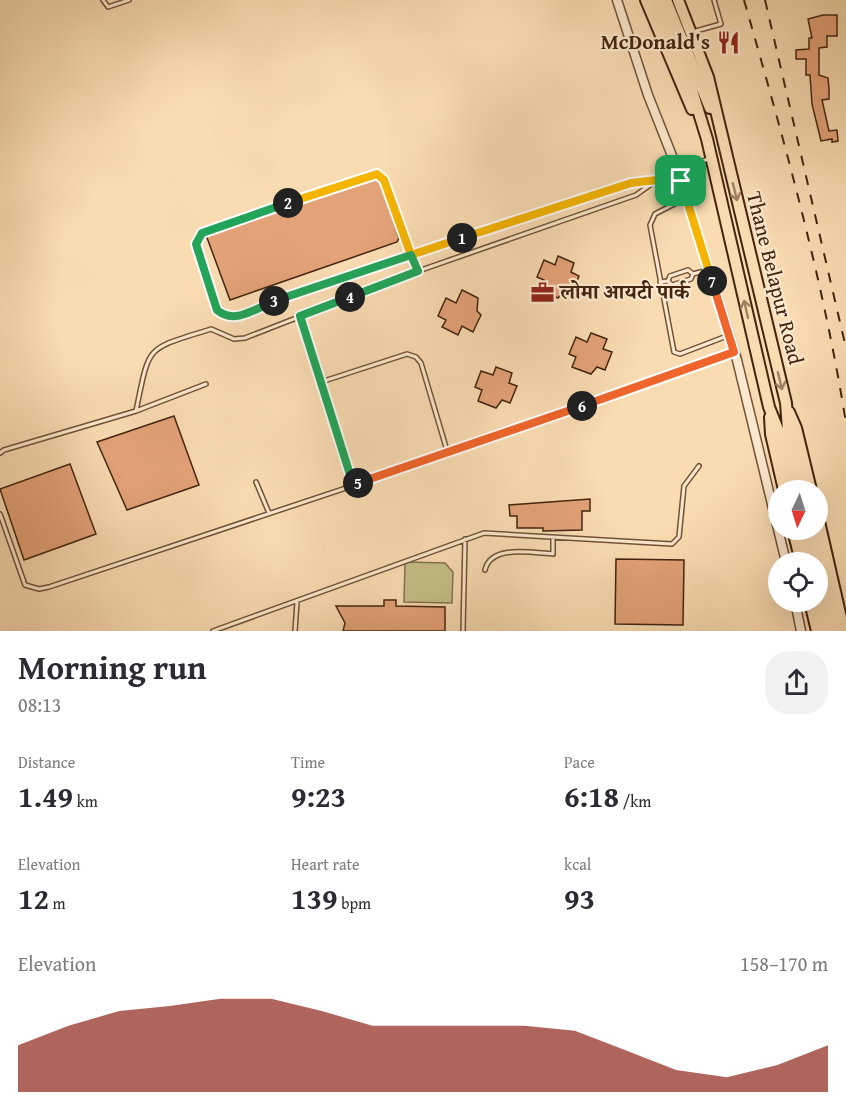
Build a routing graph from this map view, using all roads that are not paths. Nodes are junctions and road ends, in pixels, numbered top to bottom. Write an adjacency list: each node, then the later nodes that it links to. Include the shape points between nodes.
1 (103, 0): 2 (lane, via 108,7)
2 (129, 0)
3 (617, 0): 14 (street)
4 (646, 0): 12 (main road)
5 (656, 0): 10 (main road)
6 (666, 0): 10 (main road)
7 (678, 0): 9 (main road)
8 (714, 0): 9 (lane, via 721,24)
9 (691, 33): 11 (main road, via 708,77)
10 (694, 82): 11 (main road); 12 (main road)
11 (721, 135): 28 (main road, Thane Belapur Road, one-way to 28)
12 (707, 139): 13 (main road, Thane Belapur Road)
13 (711, 158): 14 (lane); 29 (main road, Thane Belapur Road, one-way to 13)
14 (678, 171): 15 (lane); 16 (street)
15 (657, 180): 17 (lane, via 631,183); 19 (lane, via 636,195)
16 (686, 198): 18 (street); 22 (lane, via 655,214 650,225)
17 (411, 255): 17 (lane, via 288,295 232,318 217,310 196,244 202,233 377,174 384,180); 19 (lane)
18 (708, 270): 20 (lane); 24 (street)
19 (418, 271): 23 (lane)
20 (693, 274): 21 (lane, via 688,270 670,276); 21 (lane, via 691,279 672,285)
21 (668, 281): 22 (lane)
22 (660, 282): 24 (lane, via 674,352 680,354)
23 (300, 316): 26 (lane); 30 (lane, via 245,338 234,339 211,329 162,344 146,363)
24 (729, 336): 25 (street)
25 (734, 352): 33 (lane); 47 (street)
26 (321, 382): 33 (lane, via 407,354 416,357); 40 (lane)
27 (206, 384): 30 (lane)
28 (786, 403): 31 (main road, Thane Belapur Road); 38 (main road)
29 (769, 407): 31 (main road, Thane Belapur Road); 35 (main road)
30 (136, 411): 32 (lane)
31 (783, 431): 36 (main road); 37 (main road)
32 (0, 453)
33 (448, 454): 40 (lane)
34 (699, 466): 43 (lane, via 684,486 679,537 672,544)
35 (782, 480)
36 (791, 480)
37 (799, 480)
38 (809, 480)
39 (256, 482): 41 (lane)
40 (353, 484): 41 (lane)
41 (269, 513): 42 (lane, via 39,589 25,585)
42 (0, 514)
43 (553, 537): 44 (lane, via 484,533); 48 (lane, via 553,554 499,554)
44 (465, 539): 49 (lane); 55 (lane)
45 (813, 540): 59 (main road)
46 (823, 540): 60 (main road)
47 (784, 552)
48 (485, 570)
49 (297, 602): 53 (lane); 54 (lane)
50 (797, 612): 56 (street)
51 (812, 612): 57 (main road)
52 (822, 612): 58 (main road)
53 (213, 631)
54 (295, 631)
55 (463, 631)
56 (801, 631)
57 (817, 631)
58 (826, 631)
59 (835, 631)
60 (844, 631)

